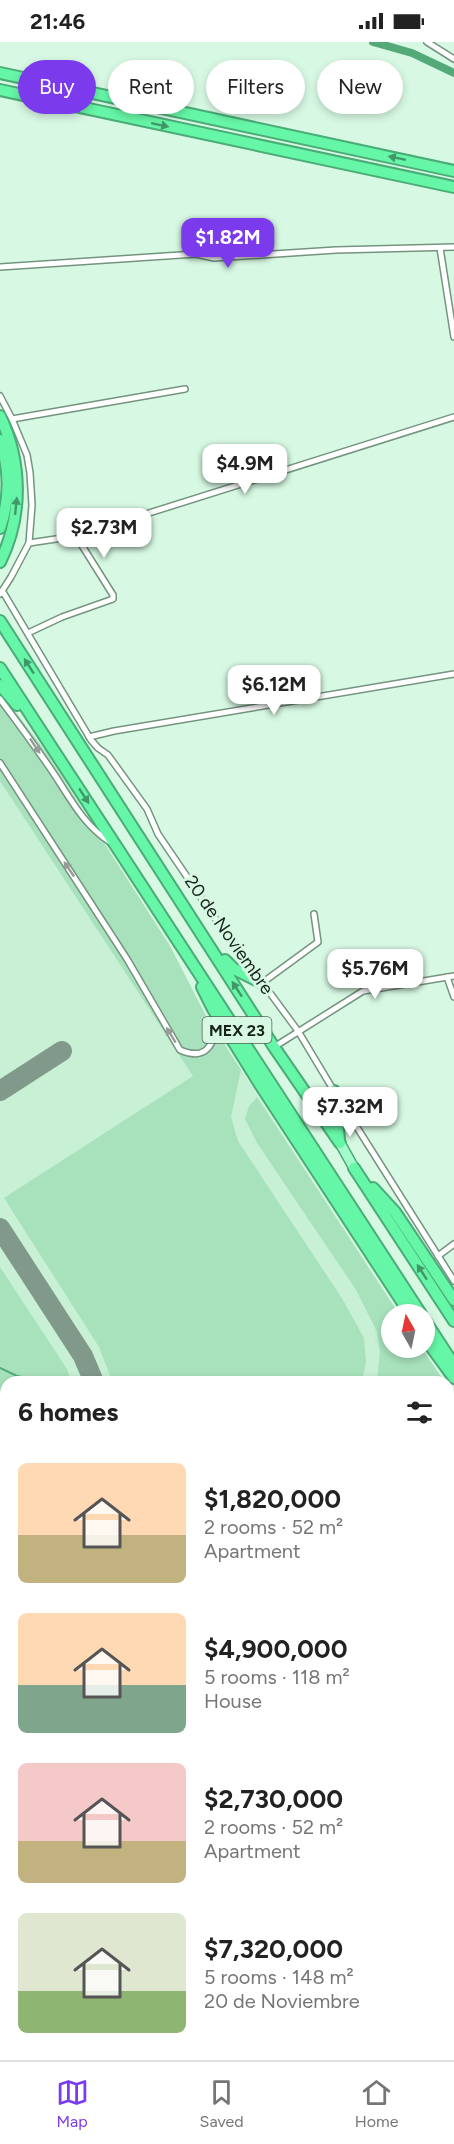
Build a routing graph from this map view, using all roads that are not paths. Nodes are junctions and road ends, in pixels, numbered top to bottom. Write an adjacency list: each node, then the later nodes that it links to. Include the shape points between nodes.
1 (427, 42): 2 (street)
2 (454, 58)
3 (0, 74): 5 (highway, one-way to 3)
4 (0, 90): 6 (highway, one-way to 6)
5 (454, 171)
6 (454, 187)
7 (454, 247): 8 (street)
8 (440, 248): 9 (street, via 214,258 196,254); 10 (street)
9 (0, 267)
10 (452, 302): 11 (street)
11 (454, 337)
12 (185, 389): 16 (street)
13 (0, 396): 16 (street)
14 (0, 416): 21 (highway, one-way to 14, via 14,522 17,488 14,453)
15 (454, 417): 19 (street)
16 (12, 419): 20 (street, via 30,473)
17 (0, 440): 18 (highway, via 8,478)
18 (0, 528)
19 (76, 536): 20 (street); 24 (street, via 113,598)
20 (29, 543): 22 (street)
21 (0, 562)
22 (2, 593): 24 (street, 20 de Noviembre)
23 (0, 621): 34 (highway, MEX 23, one-way to 23)
24 (28, 633): 28 (street, 20 de Noviembre)
25 (0, 668): 29 (highway, MEX 23)
26 (454, 674): 28 (street)
27 (1, 690): 29 (highway); 31 (street, one-way to 31, via 89,825)
28 (89, 737): 37 (street, 20 de Noviembre, via 108,755 147,809 158,834)
29 (52, 747): 31 (highway, MEX 23, one-way to 31)
30 (0, 763): 39 (street, one-way to 30, via 213,1042 203,1052 192,1055 180,1050 127,958)
31 (117, 846): 33 (highway, MEX 23)
32 (314, 914): 37 (street, via 318,942)
33 (179, 941): 39 (highway); 50 (highway, MEX 23)
34 (207, 942): 37 (highway, via 234,969); 41 (highway, MEX 23, one-way to 34)
35 (454, 976): 36 (street)
36 (447, 977): 38 (street); 40 (street, via 363,991)
37 (262, 983): 40 (street, 20 de Noviembre)
38 (454, 997)
39 (219, 1019): 49 (highway)
40 (298, 1031): 41 (street); 42 (street, 20 de Noviembre)
41 (274, 1047): 43 (highway, MEX 23)
42 (334, 1091): 43 (highway); 46 (street, 20 de Noviembre)
43 (340, 1143): 44 (main road, MEX 23)
44 (354, 1167): 48 (highway, via 395,1212); 51 (highway, MEX 23, one-way to 44)
45 (454, 1244): 46 (street)
46 (438, 1256): 47 (street, 20 de Noviembre)
47 (454, 1281)
48 (454, 1299)
49 (404, 1304)
50 (415, 1304)
51 (454, 1322)
52 (435, 1336): 54 (highway)
53 (435, 1351): 55 (highway)
54 (454, 1365)
55 (453, 1376)

